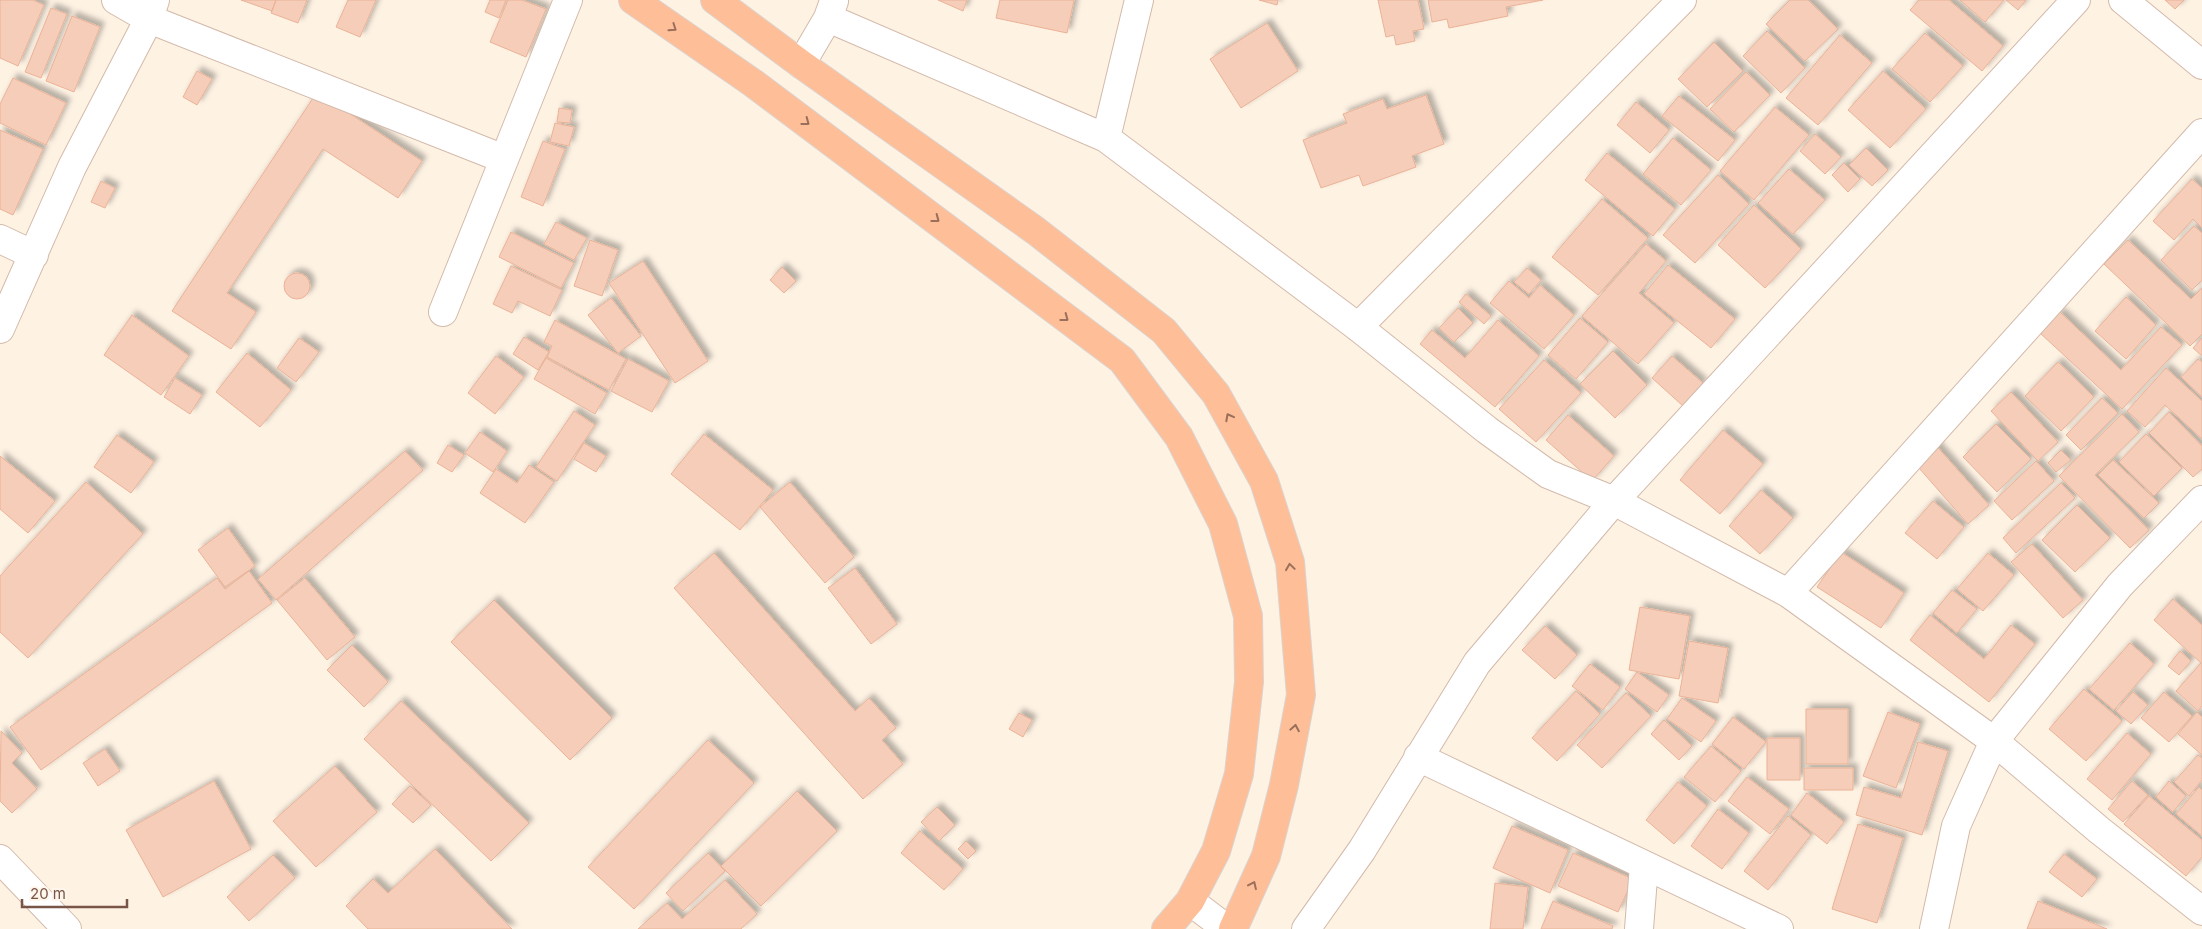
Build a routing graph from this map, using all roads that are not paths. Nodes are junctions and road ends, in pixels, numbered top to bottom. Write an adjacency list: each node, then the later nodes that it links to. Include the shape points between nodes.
1 (116, 0): 10 (street)
2 (568, 0): 15 (street)
3 (634, 0): 28 (highway, one-way to 28, via 761,89 1122,360 1179,437 1223,524 1248,616 1249,682 1239,774 1216,851)
4 (715, 0): 11 (highway)
5 (1139, 0): 14 (street)
6 (1682, 0): 19 (street)
7 (2076, 0): 22 (street)
8 (2123, 0): 12 (street)
9 (831, 9): 11 (street); 14 (street)
10 (152, 10): 15 (street); 17 (street, via 72,167)
11 (801, 64): 33 (highway, one-way to 11, via 1266,856 1284,785 1301,695 1290,562 1264,481 1216,394 1164,331 1036,231)
12 (2202, 65)
13 (2202, 134): 23 (street)
14 (1106, 138): 19 (street)
15 (504, 159): 18 (street)
16 (0, 239): 17 (street)
17 (34, 254): 20 (street)
18 (443, 312)
19 (1358, 327): 22 (street, via 1487,430 1548,474)
20 (0, 329)
21 (2202, 500): 24 (street, via 2120,585)
22 (1614, 501): 23 (street); 25 (street, via 1477,663)
23 (1788, 593): 24 (street)
24 (1994, 741): 29 (street, via 2099,830); 37 (street, via 1956,826)
25 (1418, 757): 27 (street); 34 (street, via 1362,850)
26 (0, 859): 30 (street)
27 (1644, 865): 35 (street); 36 (street)
28 (1190, 901): 31 (highway); 32 (street)
29 (2199, 901)
30 (67, 929)
31 (1166, 929)
32 (1227, 929)
33 (1233, 929)
34 (1306, 929)
35 (1638, 929)
36 (1779, 929)
37 (1934, 929)

